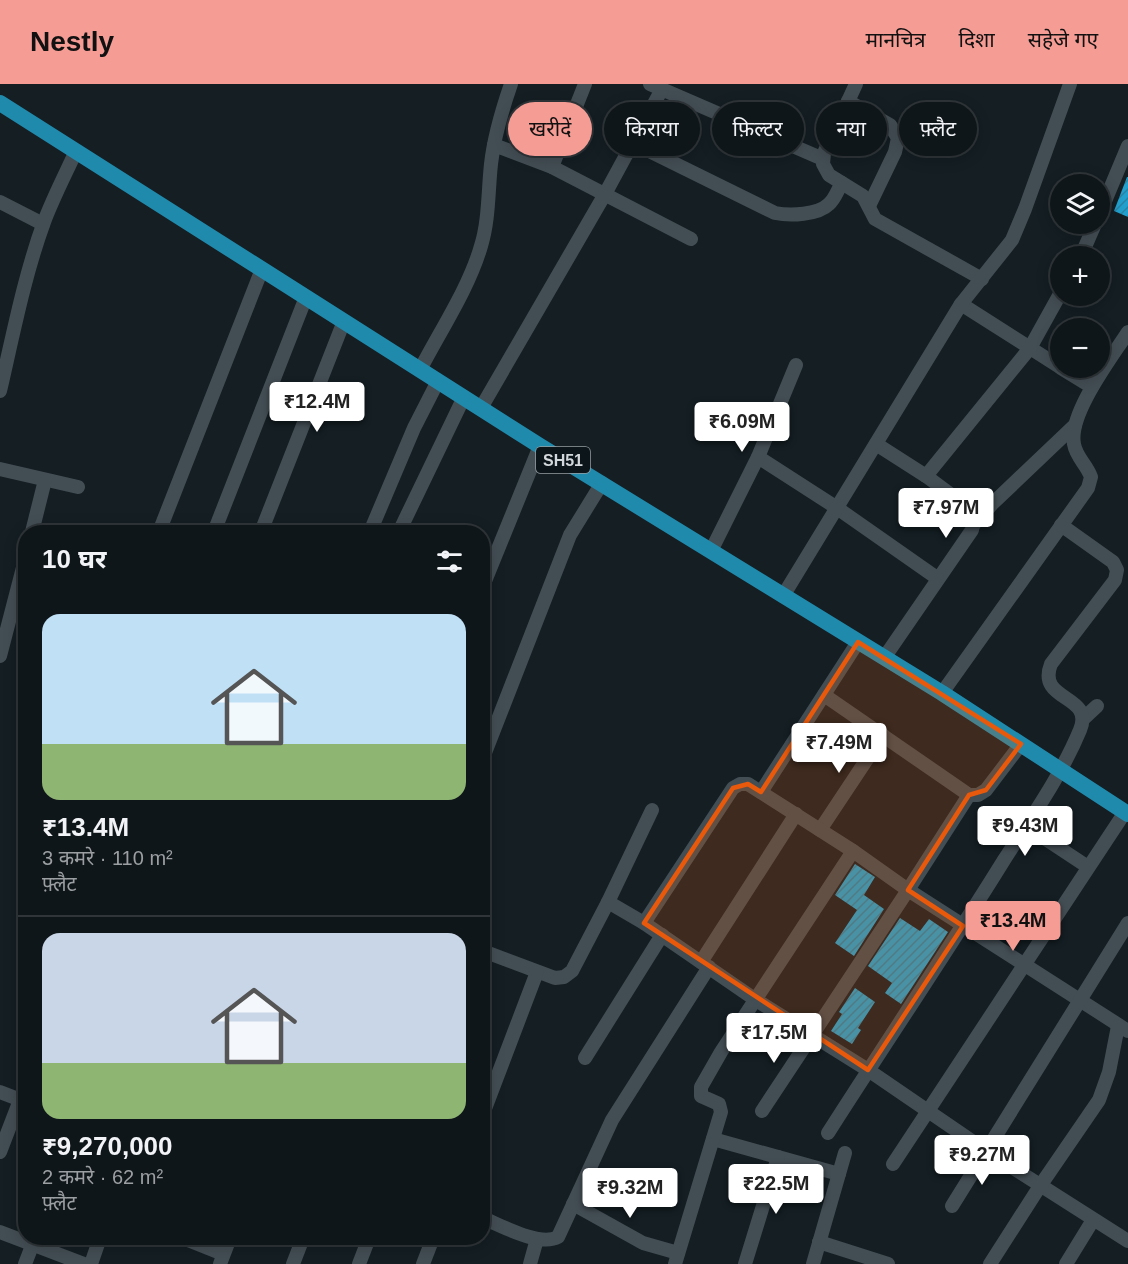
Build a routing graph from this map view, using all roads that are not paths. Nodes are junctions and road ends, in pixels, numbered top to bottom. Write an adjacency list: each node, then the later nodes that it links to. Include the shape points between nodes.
1 (511, 84): 9 (street)
2 (585, 84): 15 (street)
3 (856, 84): 6 (street)
4 (1070, 84): 24 (street, via 1019,225)
5 (656, 87): 7 (street); 14 (street)
6 (848, 101): 14 (street); 20 (street, via 890,125 898,138)
7 (650, 102)
8 (1, 106): 11 (main road, SH51)
9 (494, 145): 15 (street); 34 (street, via 481,245)
10 (1128, 146): 17 (street)
11 (76, 151): 21 (street); 23 (main road, SH51)
12 (626, 156): 18 (street)
13 (659, 156): 16 (street, via 775,213 792,214 825,207)
14 (823, 159): 16 (street, via 829,175)
15 (552, 167): 18 (street)
16 (842, 183): 20 (street, via 863,196)
17 (1110, 189)
18 (605, 194): 22 (street); 40 (street)
19 (0, 202): 21 (street)
20 (868, 206): 24 (street, via 874,219)
21 (43, 224): 31 (street)
22 (691, 238)
23 (262, 269): 25 (main road, SH51); 53 (street)
24 (982, 279): 26 (street)
25 (306, 297): 28 (main road, SH51); 54 (street)
26 (961, 304): 30 (street); 42 (street)
27 (1053, 306): 30 (street)
28 (344, 321): 34 (main road, SH51); 55 (street)
29 (1128, 332): 37 (street)
30 (1030, 348): 32 (street); 46 (street)
31 (4, 352): 38 (street)
32 (1050, 360)
33 (796, 365): 44 (street)
34 (420, 370): 36 (main road, SH51)
35 (1078, 378): 37 (street)
36 (438, 381): 39 (main road, SH51); 56 (street)
37 (1092, 387): 41 (street)
38 (0, 391)
39 (464, 398): 40 (main road, SH51); 57 (street)
40 (481, 408): 43 (main road, SH51)
41 (1075, 425): 51 (street); 58 (street, via 1074,447 1089,473 1090,483)
42 (876, 444): 46 (street); 50 (street)
43 (540, 446): 48 (main road, SH51); 60 (street)
44 (758, 457): 50 (street); 59 (street)
45 (0, 469): 47 (street)
46 (926, 476): 51 (street, via 969,508)
47 (45, 480): 49 (street); 52 (street)
48 (602, 483): 59 (main road, SH51); 73 (street, via 570,535)
49 (78, 487)
50 (837, 508): 62 (street); 64 (street)
51 (974, 524): 62 (street)
52 (34, 525)
53 (162, 525)
54 (217, 525)
55 (264, 525)
56 (373, 525)
57 (402, 525)
58 (1061, 525): 61 (street); 68 (street)
59 (711, 551): 64 (main road, SH51)
60 (490, 569)
61 (1123, 570): 71 (street, via 1048,673 1054,689 1076,705)
62 (937, 578): 67 (street)
63 (18, 586): 66 (street)
64 (783, 596): 65 (main road, SH51)
65 (858, 642): 67 (main road, SH51); 69 (street)
66 (0, 654)
67 (884, 658): 68 (main road, SH51)
68 (942, 693): 74 (main road, SH51)
69 (824, 694): 72 (street); 76 (street)
70 (1097, 706): 71 (street)
71 (1083, 719): 75 (street)
72 (883, 735): 77 (street); 82 (street)
73 (490, 740)
74 (1021, 744): 75 (main road, SH51); 77 (street, via 986,790)
75 (1060, 771): 79 (main road, SH51); 81 (street)
76 (761, 792): 80 (street); 87 (street, via 748,784 733,788)
77 (969, 795): 85 (street)
78 (652, 810): 86 (street)
79 (1126, 813): 84 (street)
80 (796, 814): 82 (street); 93 (street)
81 (1026, 826): 84 (street); 89 (street)
82 (820, 830): 83 (street)
83 (853, 851): 85 (street); 95 (street)
84 (1088, 867): 92 (street)
85 (908, 890): 89 (street); 98 (street)
86 (608, 902): 87 (street); 94 (street, via 572,971 555,978)
87 (644, 923): 90 (street)
88 (1128, 923): 96 (street)
89 (963, 926): 92 (street); 100 (street)
90 (662, 935): 93 (street); 99 (street)
91 (490, 954): 94 (street)
92 (1024, 963): 96 (street); 104 (street)
93 (705, 965): 95 (street); 116 (street, via 612,1120)
94 (537, 972): 102 (street)
95 (756, 1000): 98 (street); 108 (street, via 701,1087 701,1096 721,1107)
96 (1081, 1001): 97 (street); 109 (street)
97 (1124, 1029): 115 (street, via 1099,1100)
98 (812, 1035): 100 (street); 105 (street)
99 (585, 1058)
100 (868, 1070): 104 (street); 107 (street)
101 (0, 1092): 103 (street)
102 (490, 1095)
103 (18, 1099)
104 (928, 1110): 109 (street); 113 (street)
105 (762, 1111)
106 (18, 1112): 110 (street)
107 (828, 1133)
108 (713, 1139): 112 (street); 134 (street)
109 (985, 1150): 115 (street); 117 (street)
110 (0, 1152)
111 (845, 1153): 114 (street)
112 (778, 1157): 114 (street); 142 (street)
113 (893, 1164)
114 (839, 1174): 124 (street)
115 (1040, 1186): 119 (street); 145 (street)
116 (573, 1204): 122 (street, via 558,1237 551,1242); 134 (street)
117 (952, 1206)
118 (490, 1221): 122 (street)
119 (1099, 1223): 123 (street); 146 (street)
120 (0, 1232): 121 (street)
121 (18, 1237)
122 (537, 1239): 141 (street)
123 (1126, 1240)
124 (819, 1242): 143 (street); 144 (street)
125 (32, 1245): 135 (street)
126 (42, 1245): 136 (street)
127 (98, 1245): 137 (street)
128 (196, 1245): 133 (street)
129 (227, 1245): 133 (street)
130 (300, 1245): 138 (street)
131 (366, 1245): 139 (street)
132 (430, 1245): 140 (street)
133 (221, 1259)
134 (677, 1259)
135 (25, 1264)
136 (84, 1264)
137 (91, 1264)
138 (293, 1264)
139 (359, 1264)
140 (423, 1264)
141 (530, 1264)
142 (745, 1264)
143 (813, 1264)
144 (888, 1264)
145 (990, 1264)
146 (1066, 1264)

